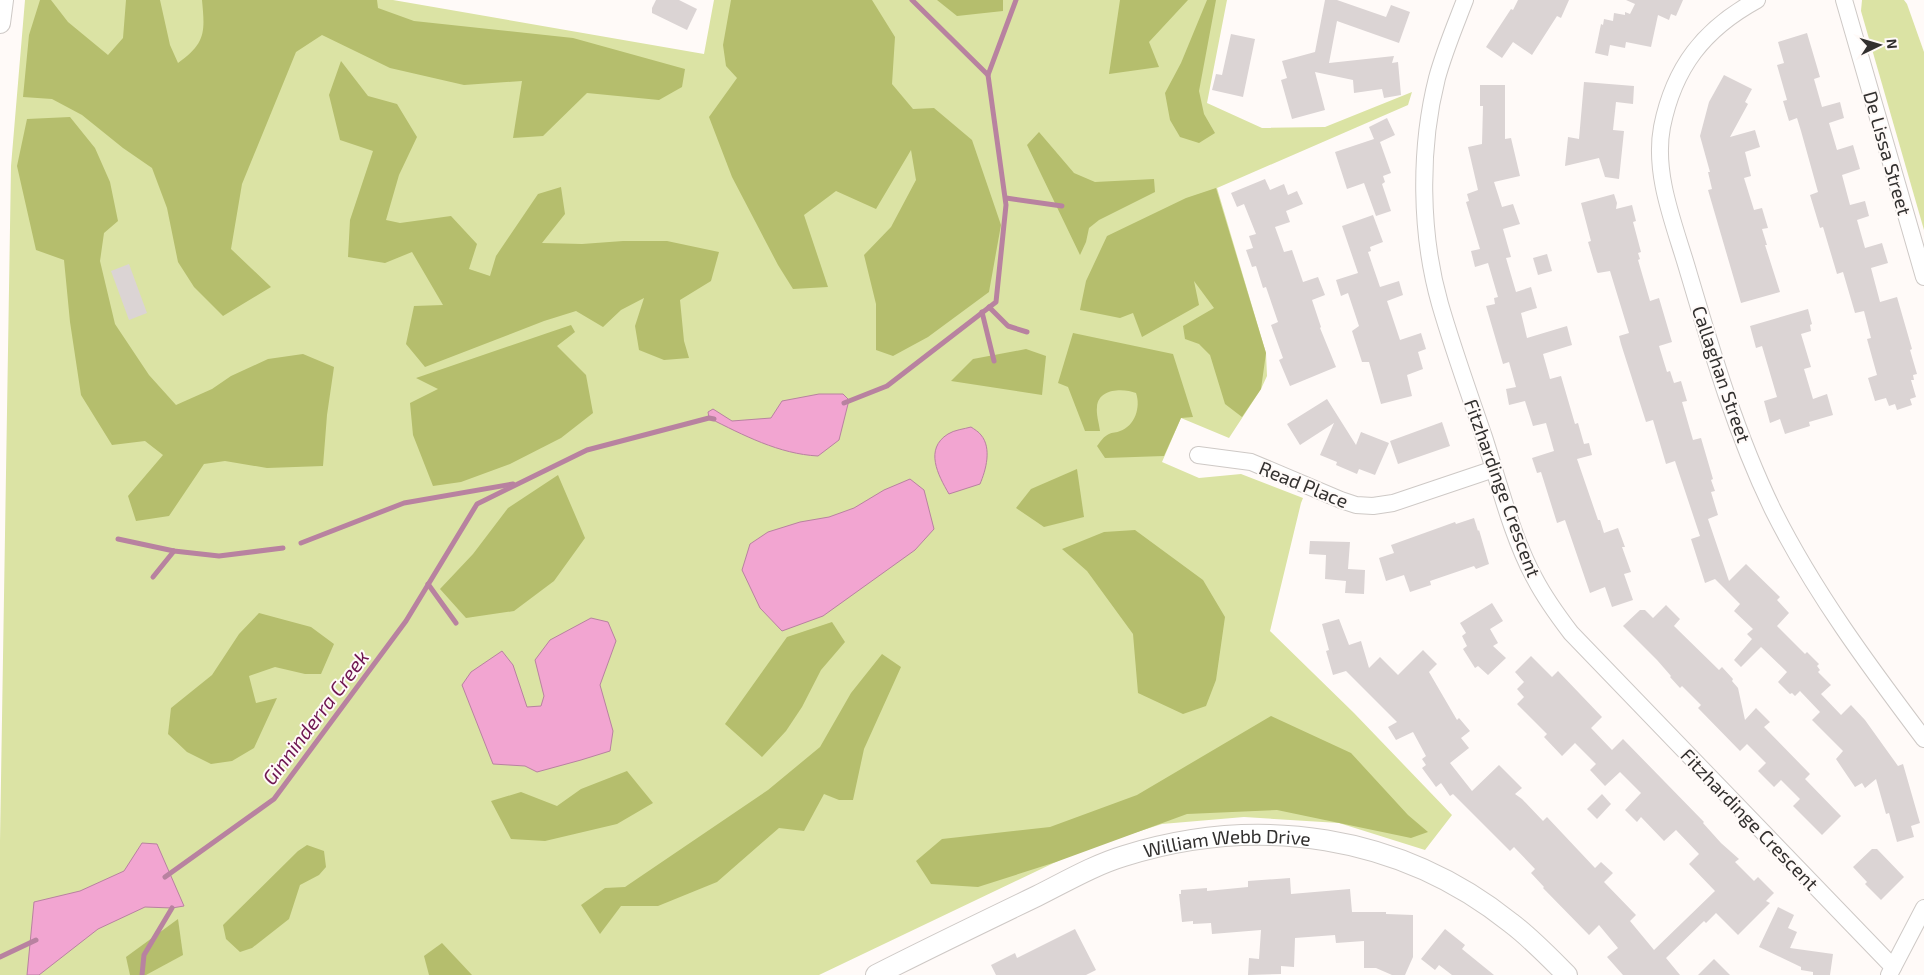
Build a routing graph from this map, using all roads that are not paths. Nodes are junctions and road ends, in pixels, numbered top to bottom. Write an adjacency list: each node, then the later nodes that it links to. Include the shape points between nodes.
1 (3, 0): 5 (main road)
2 (1465, 0): 8 (street, Fitzhardinge Crescent, via 1446,50 1431,105 1425,161 1425,218 1439,302)
3 (1757, 0): 9 (street, Callaghan Street, via 1733,13 1706,36 1685,64 1670,95 1662,129 1661,164 1667,198 1724,391 1774,511 1816,587)
4 (1844, 0): 6 (street, De Lissa Street)
5 (0, 23)
6 (1924, 277)
7 (1198, 455): 8 (street, Read Place, via 1250,462 1341,500 1374,506 1393,503)
8 (1494, 469): 11 (street, Fitzhardinge Crescent, via 1534,577 1571,633)
9 (1924, 739)
10 (1924, 908): 11 (street)
11 (1891, 971)
12 (876, 975): 13 (main road, William Webb Drive, via 1116,859 1177,842 1231,835 1313,838 1366,849 1417,867 1466,892 1511,922)
13 (1567, 975)

